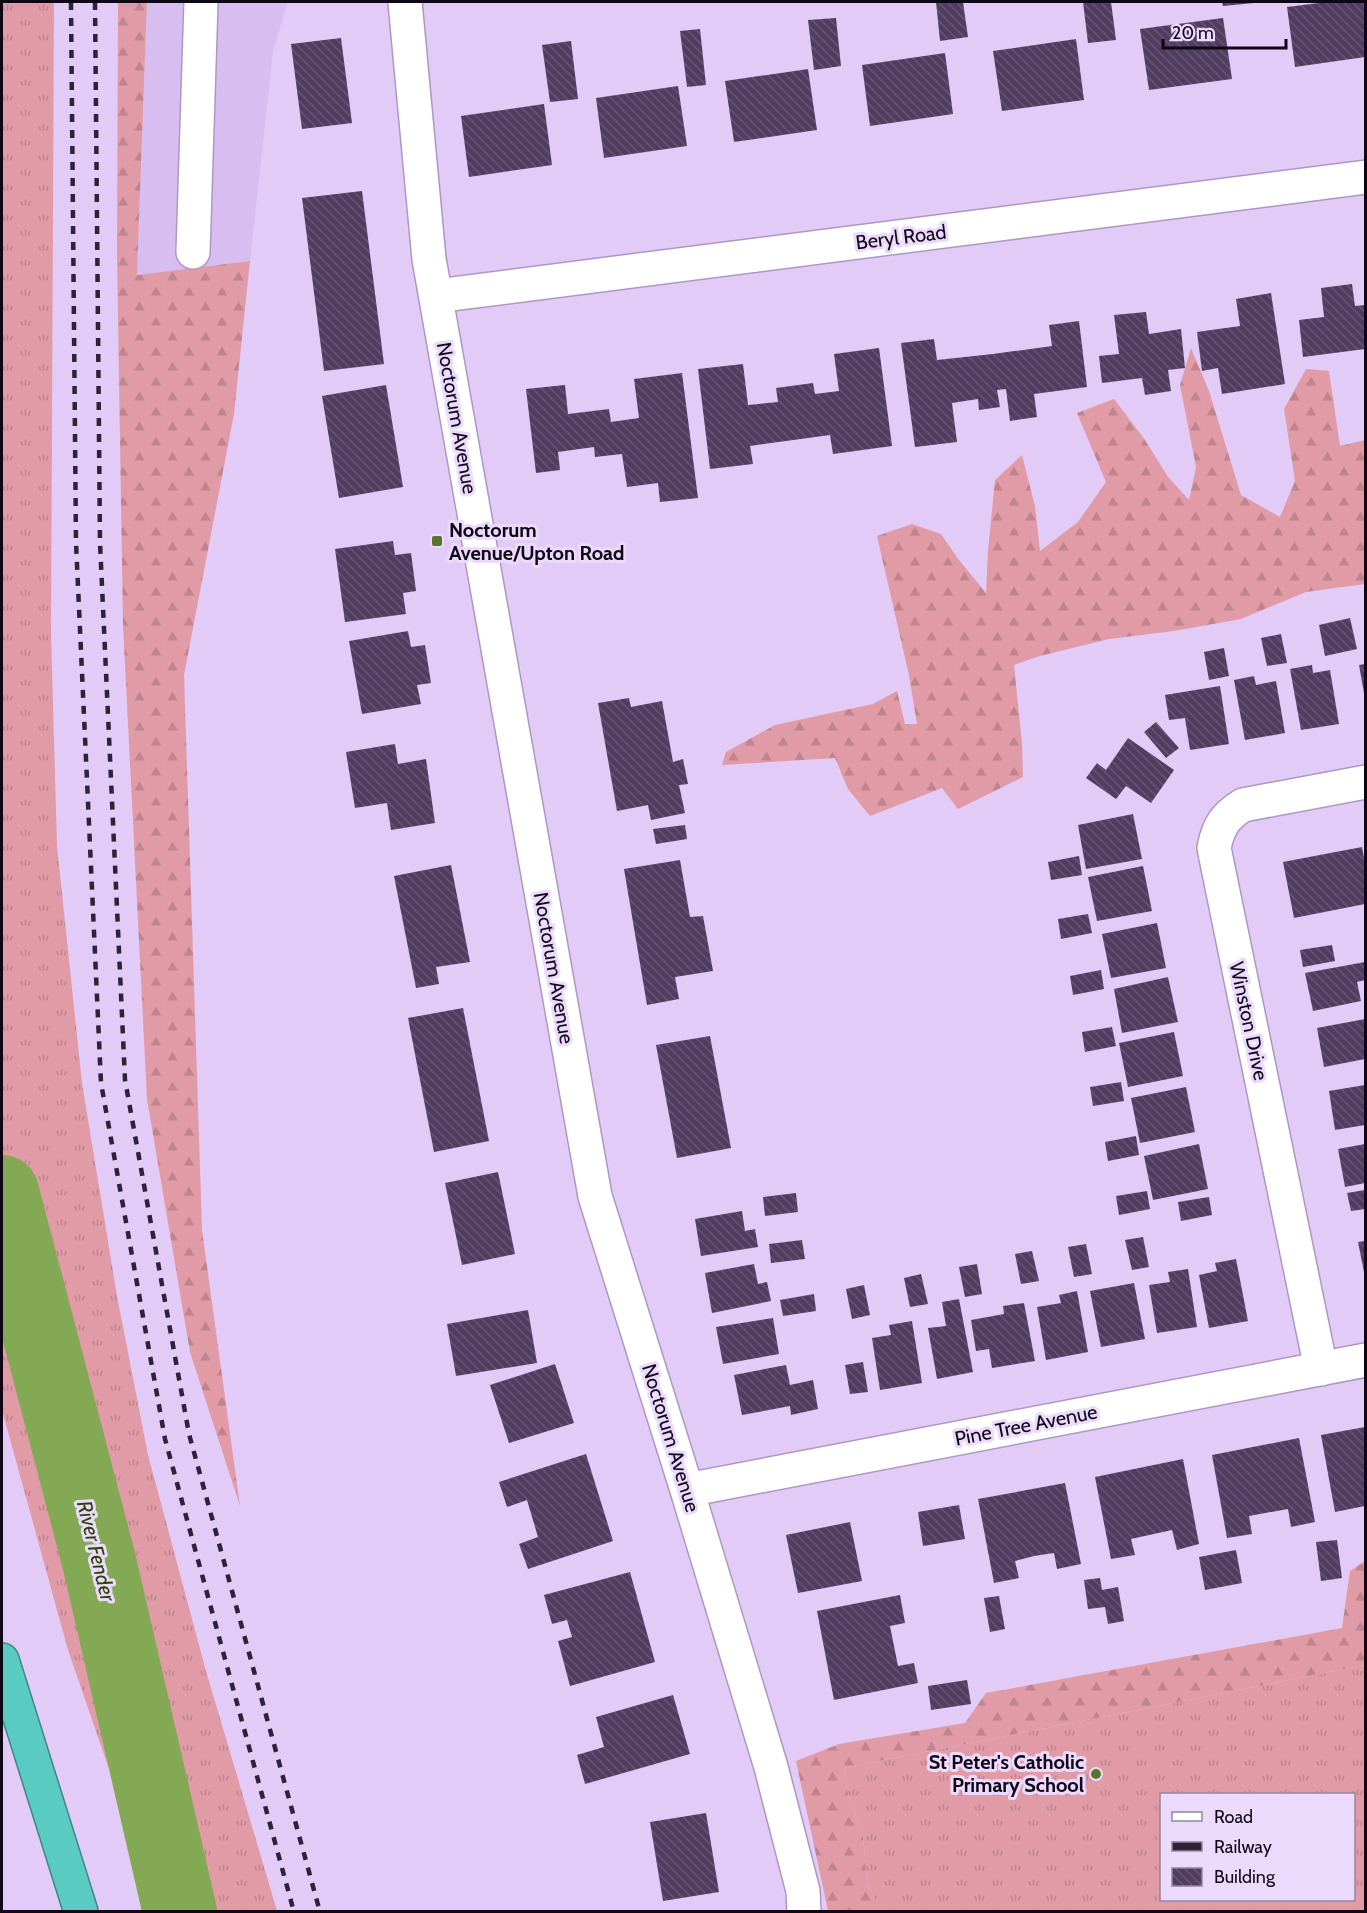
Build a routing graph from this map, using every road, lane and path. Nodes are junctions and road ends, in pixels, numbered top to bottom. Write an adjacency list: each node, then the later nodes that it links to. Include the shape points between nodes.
1 (201, 2): 4 (street)
2 (405, 2): 5 (street, Noctorum Avenue, via 429,259)
3 (1365, 177): 5 (street, Beryl Road)
4 (193, 252)
5 (436, 296): 9 (street, Noctorum Avenue, via 595,1196)
6 (1365, 782): 8 (street, Winston Drive, via 1243,806 1222,822 1214,848)
7 (1365, 1360): 8 (street, Pine Tree Avenue)
8 (1321, 1369): 9 (street, Pine Tree Avenue)
9 (687, 1490): 12 (street, Noctorum Avenue, via 771,1767 803,1891)
10 (2, 1660): 11 (highway)
11 (81, 1911)
12 (804, 1911)

